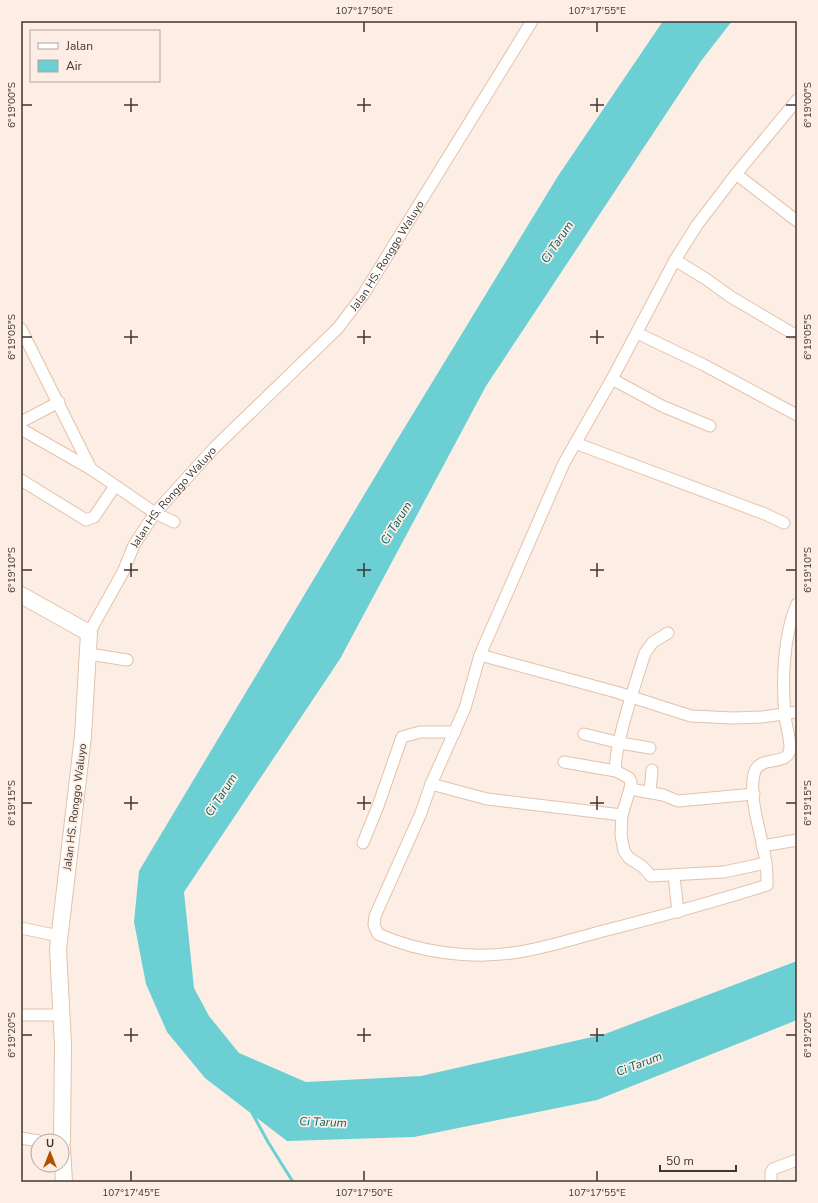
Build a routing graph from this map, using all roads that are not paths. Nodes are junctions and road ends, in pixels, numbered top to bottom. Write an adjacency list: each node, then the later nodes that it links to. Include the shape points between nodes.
1 (532, 21): 19 (street, Jalan HS. Ronggo Waluyo, via 363,295 338,328 214,448)
2 (797, 100): 3 (street)
3 (736, 174): 4 (street); 5 (street, via 697,225)
4 (797, 221)
5 (675, 260): 7 (street); 8 (street)
6 (21, 329): 10 (street)
7 (637, 333): 9 (street); 11 (street)
8 (792, 333)
9 (612, 379): 13 (street, via 662,406); 15 (street)
10 (59, 402): 12 (street); 16 (street)
11 (797, 415)
12 (21, 422)
13 (710, 426)
14 (21, 429): 16 (street)
15 (575, 443): 21 (street); 27 (street)
16 (91, 469): 18 (street)
17 (21, 480): 18 (street, via 86,520 94,517)
18 (115, 486): 19 (street)
19 (155, 512): 20 (street); 24 (street, Jalan HS. Ronggo Waluyo, via 134,545 124,572)
20 (174, 522)
21 (784, 523)
22 (21, 595): 24 (street)
23 (797, 604): 31 (street, via 786,642)
24 (89, 633): 26 (street, Jalan HS. Ronggo Waluyo)
25 (668, 633): 29 (street, via 653,642 645,653)
26 (89, 654): 28 (street); 51 (street, Jalan HS. Ronggo Waluyo, via 83,736)
27 (480, 655): 29 (street); 32 (street, via 465,708)
28 (126, 660)
29 (631, 698): 31 (street, via 691,716 734,718); 34 (street)
30 (797, 712): 31 (street)
31 (785, 714): 42 (street, via 790,750 788,756 782,760 758,765 754,773)
32 (455, 732): 39 (street); 45 (street, via 420,732 402,737)
33 (584, 734): 34 (street)
34 (620, 743): 35 (street); 38 (street)
35 (650, 748)
36 (564, 762): 38 (street)
37 (652, 770): 41 (street)
38 (616, 771): 40 (street, via 629,778)
39 (431, 784): 43 (street, via 487,799); 49 (street, via 421,813 375,916 374,925 378,934 390,940 438,950 469,955 500,954 565,942)
40 (630, 789): 41 (street); 43 (street)
41 (650, 792): 42 (street, via 678,800)
42 (754, 794): 46 (street)
43 (622, 815): 48 (street, via 621,835 624,852 629,858 644,866 651,876)
44 (797, 840): 46 (street)
45 (363, 843)
46 (762, 846): 47 (street)
47 (766, 863): 48 (street, via 724,872); 49 (street, via 767,885)
48 (674, 876): 49 (street)
49 (678, 912)
50 (21, 928): 51 (street)
51 (59, 936): 53 (street, Jalan HS. Ronggo Waluyo)
52 (21, 1015): 53 (street)
53 (60, 1015): 54 (street, Jalan HS. Ronggo Waluyo, via 64,1045)
54 (62, 1133)
55 (797, 1160): 56 (street, via 773,1169)
56 (771, 1182)

